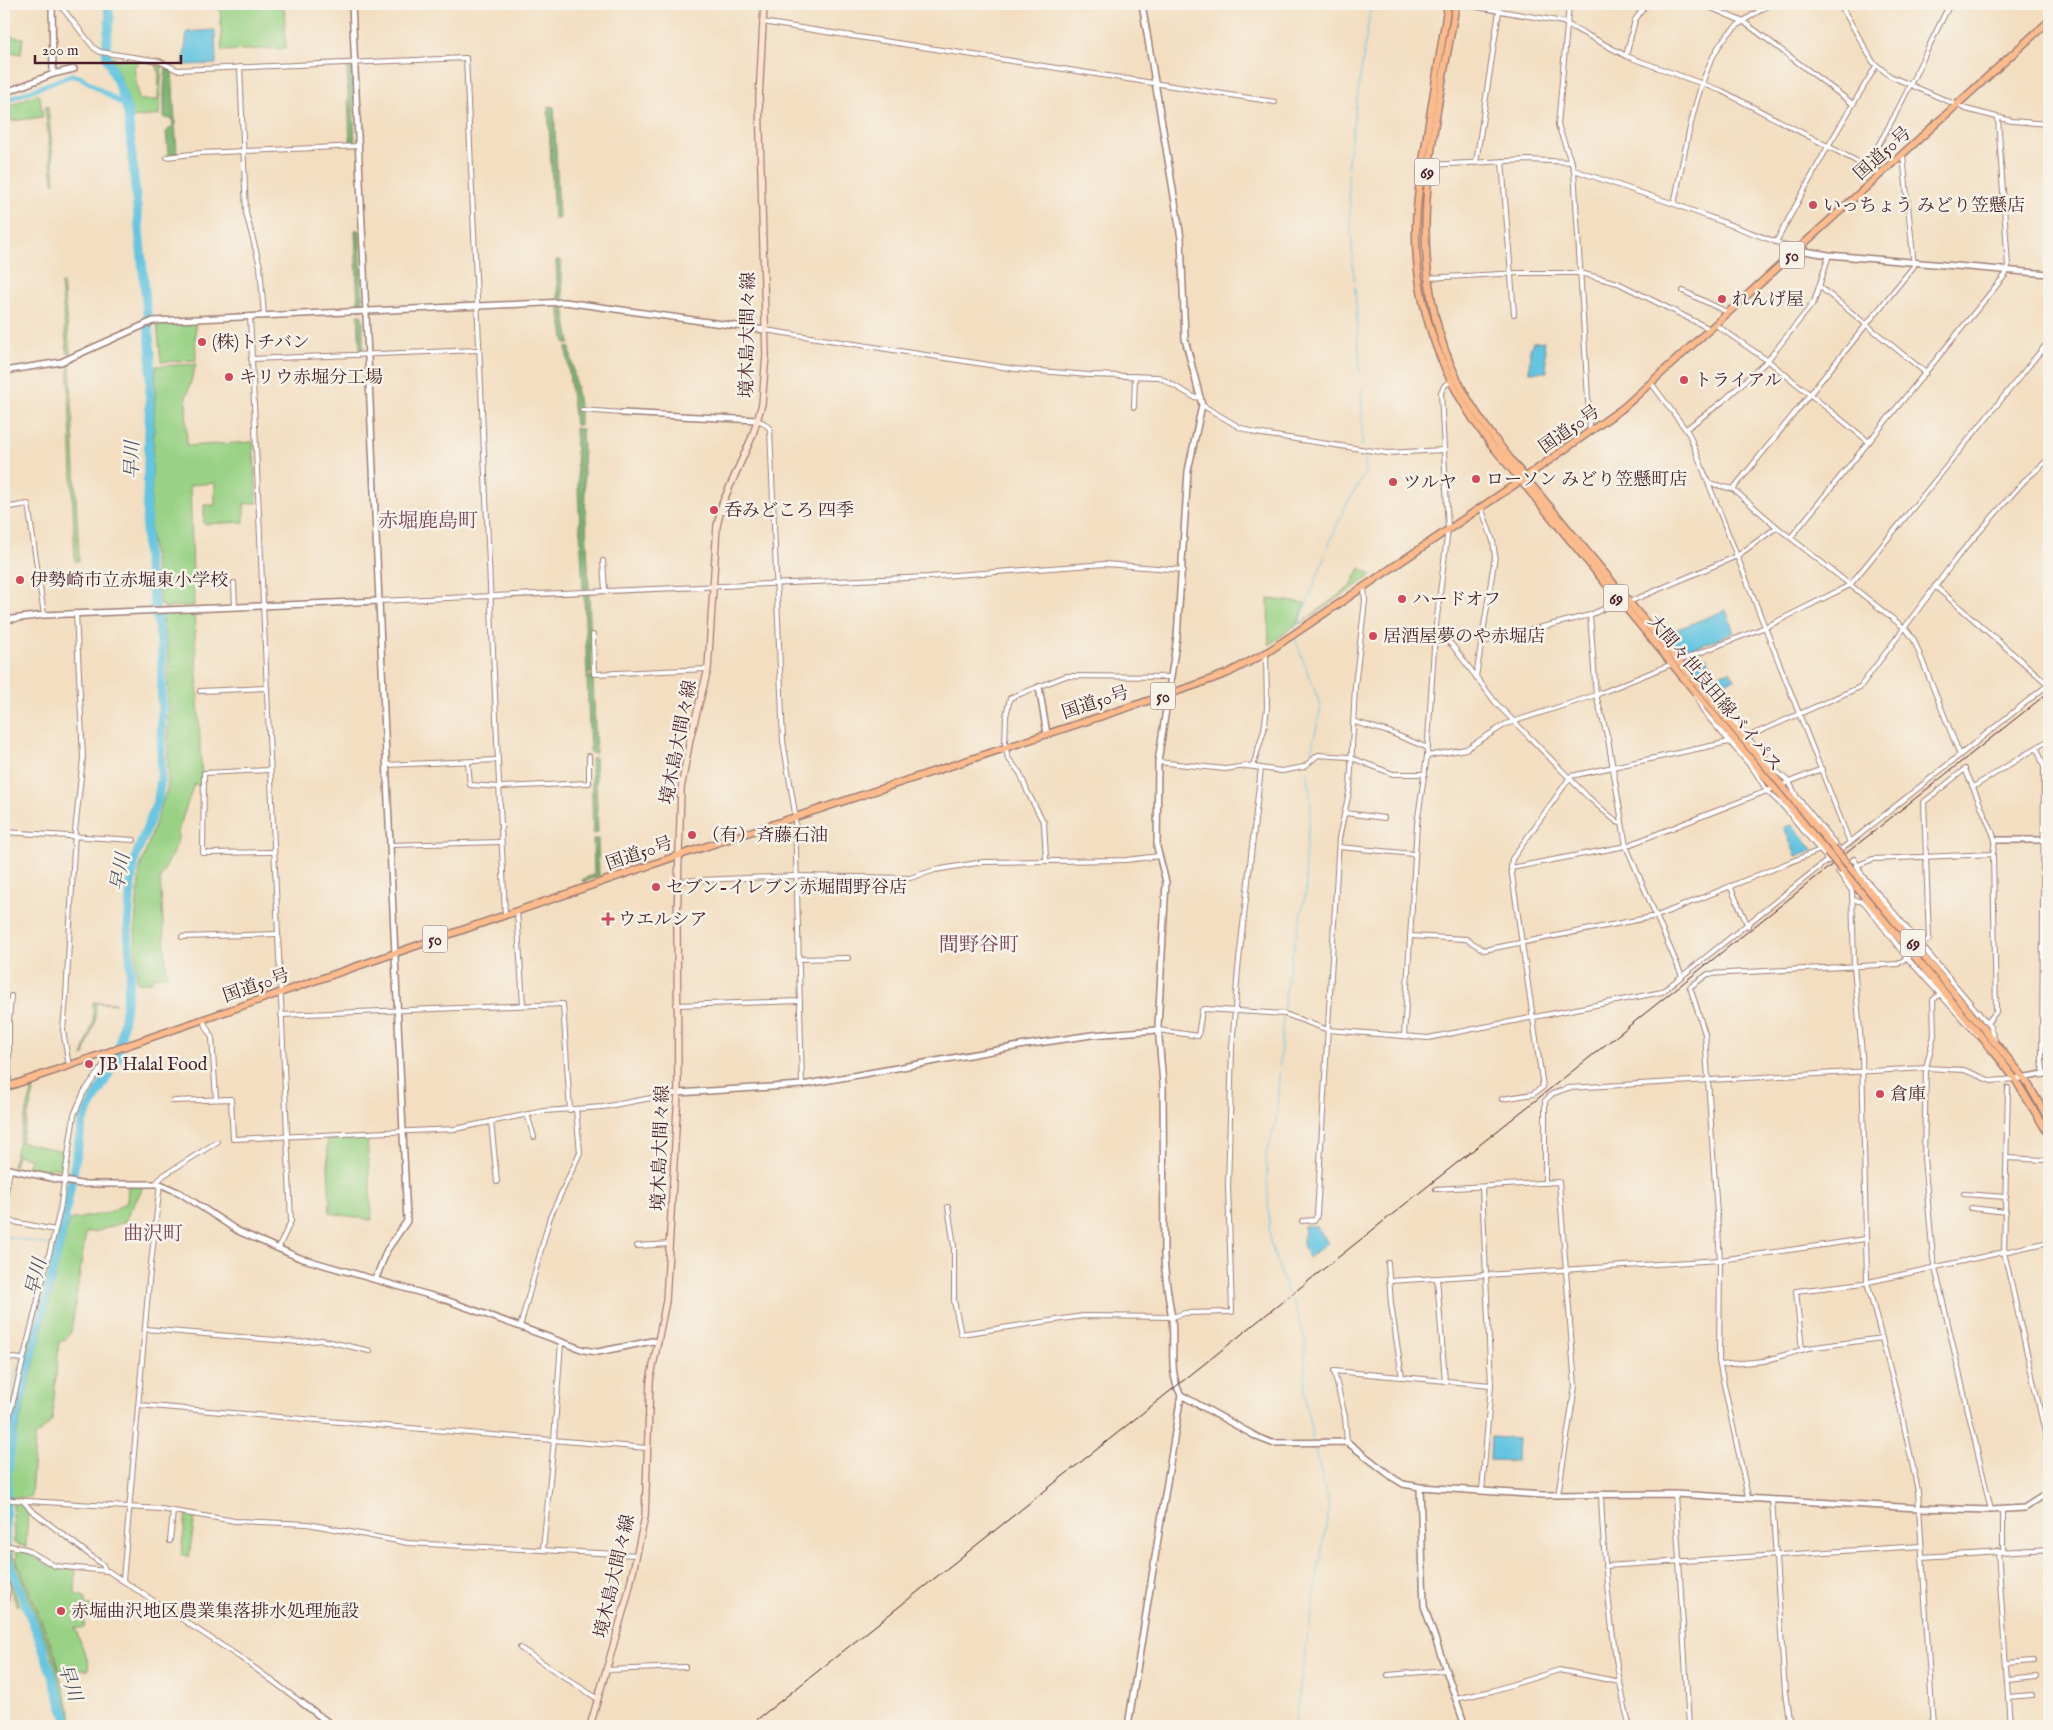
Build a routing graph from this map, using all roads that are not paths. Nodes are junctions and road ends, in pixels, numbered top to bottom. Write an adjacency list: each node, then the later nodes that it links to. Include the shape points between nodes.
1 (52, 4): 25 (street)
2 (59, 4): 23 (street, via 100,52 159,61 177,70)
3 (352, 4): 21 (street)
4 (764, 4): 17 (main road, 境木島大間々線)
5 (1142, 4): 26 (street)
6 (1448, 4): 76 (main road, 大間々世良田線バイパス / 69, via 1422,165 1416,241 1427,319)
7 (1456, 4): 44 (main road, 大間々世良田線バイパス / 69)
8 (1460, 4): 15 (street)
9 (1569, 4): 19 (street)
10 (1646, 4): 20 (street, via 1635,20)
11 (1702, 4): 18 (street)
12 (1770, 4): 18 (street)
13 (1840, 4): 22 (street)
14 (1950, 4): 28 (street)
15 (1499, 11): 19 (street); 42 (street)
16 (2049, 21): 32 (main road, 国道50号 / 50)
17 (762, 22): 26 (street); 67 (main road, 境木島大間々線, via 759,98)
18 (1744, 22): 27 (street, via 1723,40); 31 (street)
19 (1567, 24): 20 (street); 41 (street, via 1558,125)
20 (1626, 56): 27 (street)
21 (355, 63): 23 (street); 35 (street); 59 (street, via 466,58)
22 (1876, 66): 28 (street); 31 (street)
23 (240, 67): 37 (street)
24 (74, 69): 25 (street)
25 (53, 74): 29 (street)
26 (1155, 84): 30 (street); 79 (street, via 1181,238 1185,339)
27 (1702, 84): 36 (street); 47 (street)
28 (1911, 86): 32 (street); 43 (street, via 1886,135)
29 (4, 93)
30 (1275, 102)
31 (1853, 104): 36 (street)
32 (1956, 106): 33 (street); 38 (main road, 国道50号 / 50)
33 (1998, 118): 34 (street); 52 (street)
34 (2049, 124)
35 (359, 146): 37 (street); 60 (street)
36 (1829, 146): 43 (street); 48 (street)
37 (244, 152): 39 (street); 64 (street, via 246,214 260,266)
38 (1903, 155): 46 (main road, 国道50号 / 50); 51 (street)
39 (167, 157)
40 (1502, 161): 41 (street); 42 (street); 54 (street)
41 (1572, 162): 45 (street)
42 (1476, 163): 44 (street)
43 (1866, 165): 46 (street)
44 (1428, 166): 56 (main road, 大間々世良田線バイパス / 69, via 1424,225)
45 (1574, 170): 47 (street); 53 (street)
46 (1881, 174): 49 (main road, 国道50号 / 50)
47 (1674, 204): 48 (street)
48 (1776, 242): 49 (street)
49 (1798, 250): 50 (street); 61 (main road, 国道50号 / 50)
50 (1830, 256): 51 (street); 57 (street)
51 (1914, 263): 52 (street); 65 (street)
52 (2008, 270): 55 (street); 74 (street)
53 (1580, 273): 54 (street); 66 (street, via 1618,283); 86 (street)
54 (1511, 274): 56 (street); 62 (street)
55 (2049, 274)
56 (1427, 278): 90 (main road, 大間々世良田線バイパス / 69, via 1434,316 1457,380)
57 (1820, 287): 65 (street); 72 (street, via 1808,311)
58 (1683, 291): 61 (street)
59 (477, 306): 60 (street); 67 (street, via 571,303); 69 (street)
60 (366, 311): 64 (street); 70 (street)
61 (1729, 313): 66 (main road, 国道50号 / 50)
62 (1514, 314)
63 (250, 316): 64 (street); 71 (street); 73 (street, via 153,321 61,362)
64 (264, 316)
65 (1866, 323): 74 (street); 78 (street)
66 (1713, 327): 72 (street); 77 (main road, 国道50号 / 50)
67 (765, 330): 75 (street, via 1015,369); 84 (main road, 境木島大間々線, via 766,375)
68 (2049, 341): 103 (street)
69 (479, 350): 70 (street); 108 (street)
70 (368, 354): 71 (street); 109 (street)
71 (251, 359): 112 (street)
72 (1767, 360): 78 (street); 85 (street, via 1722,402)
73 (4, 371)
74 (1926, 373): 87 (street)
75 (1134, 376): 79 (street, via 1163,378); 81 (street)
76 (1451, 382): 88 (street, via 1441,392); 90 (main road, 大間々世良田線バイパス / 69, via 1476,425)
77 (1652, 384): 85 (street); 86 (main road, 国道50号 / 50)
78 (1810, 395): 87 (street); 92 (street)
79 (1201, 398): 80 (street)
80 (1202, 405): 88 (street, via 1256,433 1388,453); 100 (street, via 1188,470)
81 (1134, 407)
82 (582, 410): 83 (street)
83 (622, 413): 84 (street)
84 (757, 420): 102 (street, via 770,429); 104 (main road, 境木島大間々線, via 722,504 715,535)
85 (1686, 429): 91 (street)
86 (1590, 432): 90 (main road, 国道50号 / 50)
87 (1868, 442): 97 (street)
88 (1444, 450): 96 (street)
89 (2049, 460): 105 (street, via 2024,480)
90 (1523, 479): 94 (main road, 国道50号 / 50); 110 (main road, 大間々世良田線バイパス / 69); 111 (main road, 大間々世良田線バイパス / 69)
91 (1708, 483): 92 (street); 98 (street)
92 (1733, 488): 95 (street)
93 (4, 508): 115 (street, via 28,504)
94 (1481, 508): 96 (main road, 国道50号 / 50); 122 (street, via 1495,556)
95 (1777, 527): 97 (street); 98 (street)
96 (1448, 529): 106 (main road, 国道50号 / 50); 120 (street)
97 (1791, 537): 103 (street)
98 (1737, 556): 111 (street); 118 (street)
99 (603, 561): 107 (street)
100 (1183, 570): 102 (street, via 1105,564 928,577); 127 (street)
101 (234, 583): 113 (street)
102 (776, 583): 104 (street); 167 (street, via 783,741)
103 (1850, 585): 118 (street); 119 (street)
104 (712, 586): 107 (street); 126 (main road, 境木島大間々線)
105 (1935, 586): 119 (street); 129 (street)
106 (1364, 587): 123 (main road, 国道50号 / 50); 139 (street)
107 (605, 591): 108 (street)
108 (489, 596): 109 (street); 151 (street)
109 (379, 600): 112 (street); 154 (street)
110 (1619, 602): 116 (street); 125 (main road, 大間々世良田線バイパス / 69)
111 (1629, 602): 124 (main road, 大間々世良田線バイパス / 69)
112 (263, 606): 113 (street); 131 (street)
113 (235, 607): 114 (street)
114 (76, 613): 115 (street); 171 (street, via 83,758)
115 (44, 615): 117 (street)
116 (1590, 615): 122 (street); 136 (street)
117 (4, 620)
118 (1765, 627): 124 (street); 137 (street)
119 (1904, 628): 137 (street, via 1860,687); 147 (street, via 1914,640)
120 (1435, 633): 128 (street, via 1452,645); 145 (street)
121 (593, 635): 126 (street, via 594,674)
122 (1483, 642): 128 (street)
123 (1266, 653): 133 (main road, 国道50号 / 50, via 1228,673); 155 (street, via 1267,708)
124 (1679, 661): 125 (street); 135 (main road, 大間々世良田線バイパス / 69)
125 (1672, 664): 134 (main road, 大間々世良田線バイパス / 69); 136 (street)
126 (708, 669): 186 (main road, 境木島大間々線, via 681,788)
127 (1171, 677): 130 (street, via 1071,675); 133 (street)
128 (1476, 677): 138 (street, via 1496,703)
129 (2049, 684): 147 (street)
130 (1039, 687): 140 (street); 144 (street, via 1010,698 1006,712)
131 (267, 688): 132 (street); 159 (street)
132 (200, 691)
133 (1168, 694): 140 (main road, 国道50号 / 50); 153 (street)
134 (1696, 694): 143 (street, via 1703,711); 181 (main road, 大間々世良田線バイパス / 69)
135 (1706, 694): 141 (street, via 1720,704); 181 (main road, 大間々世良田線バイパス / 69)
136 (1596, 695): 138 (street); 156 (street)
137 (1799, 713): 141 (street); 158 (street)
138 (1515, 720): 149 (street, via 1498,727 1466,750); 161 (street)
139 (1354, 722): 145 (street); 150 (street)
140 (1047, 734): 144 (main road, 国道50号 / 50)
141 (1747, 738): 162 (street)
142 (2049, 740): 146 (street)
143 (1729, 742): 156 (street); 165 (street)
144 (1006, 748): 167 (main road, 国道50号 / 50); 189 (street, via 1009,761 1019,771 1044,823)
145 (1428, 748): 149 (street)
146 (2037, 748): 164 (street); 174 (street, via 2044,767)
147 (1960, 755): 176 (street)
148 (589, 756): 163 (street, via 589,783)
149 (1427, 756): 160 (street)
150 (1352, 758): 157 (street, via 1318,755 1302,768 1282,771); 160 (street, via 1392,774); 166 (street)
151 (496, 760): 152 (street); 163 (street)
152 (468, 762): 154 (street); 163 (street, via 470,786)
153 (1158, 762): 155 (street, via 1225,769); 187 (street)
154 (386, 765): 177 (street)
155 (1253, 766): 157 (street)
156 (1612, 767): 161 (street); 169 (street)
157 (1261, 768): 220 (street)
158 (1822, 769): 162 (street); 176 (street)
159 (270, 770): 183 (street); 183 (street, via 204,773 203,853)
160 (1425, 774): 184 (street)
161 (1570, 778): 169 (street, via 1604,812); 192 (street, via 1512,860)
162 (1786, 783): 182 (street)
163 (497, 787): 175 (street)
164 (1973, 787): 173 (street); 188 (street, via 1962,769 1925,799)
165 (1769, 790): 178 (street); 180 (street)
166 (1344, 813): 168 (street); 179 (street)
167 (795, 817): 186 (main road, 国道50号 / 50); 194 (street)
168 (1384, 818)
169 (1621, 823): 178 (street)
170 (4, 832): 171 (street)
171 (75, 836): 172 (street); 231 (street, via 62,1018)
172 (134, 840)
173 (1996, 840): 174 (street); 185 (street)
174 (2047, 840): 234 (street, via 2042,1062)
175 (500, 842): 177 (street); 199 (street)
176 (1850, 843): 182 (street)
177 (390, 845): 207 (street)
178 (1626, 846): 192 (street); 200 (street)
179 (1339, 847): 184 (street); 226 (street)
180 (1820, 850): 190 (street); 196 (street)
181 (1830, 850): 193 (main road, 大間々世良田線バイパス / 69, bridge)
182 (1841, 851): 190 (street)
183 (274, 852): 202 (street)
184 (1414, 854): 203 (street)
185 (1993, 854): 188 (street); 224 (street, via 1996,1012)
186 (678, 856): 195 (main road, 境木島大間々線); 198 (main road, 国道50号 / 50)
187 (1159, 856): 189 (street, via 1126,860); 225 (street, via 1165,871 1166,899)
188 (1925, 857): 191 (street, via 1873,859); 206 (street, via 1929,939)
189 (1046, 859): 194 (street, via 983,862 910,878)
190 (1829, 861): 201 (street)
191 (1856, 866): 197 (street, via 1854,859 1838,871 1852,889); 206 (street)
192 (1511, 868): 205 (street)
193 (1846, 869): 228 (main road, 大間々世良田線バイパス / 69); 229 (main road, 大間々世良田線バイパス / 69)
194 (796, 876): 195 (street); 210 (street)
195 (678, 881): 218 (main road, 境木島大間々線)
196 (1730, 886): 200 (street); 201 (street)
197 (1853, 900): 208 (street, via 1864,902); 211 (street)
198 (517, 911): 199 (main road, 国道50号 / 50); 217 (street)
199 (505, 915): 207 (main road, 国道50号 / 50)
200 (1657, 916): 205 (street); 212 (street)
201 (1748, 926): 212 (street)
202 (277, 934): 204 (street); 213 (street)
203 (1410, 936): 205 (street, via 1466,939 1484,950); 227 (street)
204 (182, 937)
205 (1522, 942): 222 (street)
206 (1922, 946): 224 (street)
207 (395, 953): 213 (main road, 国道50号 / 50); 219 (street)
208 (1909, 957): 211 (street, via 1898,964); 214 (street)
209 (848, 958): 210 (street)
210 (798, 959): 216 (street)
211 (1854, 966): 233 (street); 235 (street, via 1708,974 1693,984 1690,987 1705,1034)
212 (1682, 976): 222 (street, via 1662,992)
213 (280, 992): 221 (street); 223 (main road, 国道50号 / 50)
214 (1940, 994): 228 (street, via 1966,1026); 232 (street, via 1933,1000 1934,1035)
215 (11, 996): 239 (street)
216 (800, 1001): 218 (street); 238 (street)
217 (522, 1004): 219 (street); 245 (street, via 564,1005)
218 (676, 1005): 241 (main road, 境木島大間々線)
219 (397, 1010): 221 (street); 250 (street)
220 (1235, 1010): 225 (street, via 1203,1009 1198,1036); 226 (street, via 1285,1014); 288 (street, via 1228,1186 1232,1312 1185,1313)
221 (282, 1015): 253 (street)
222 (1532, 1018): 227 (street, via 1428,1038); 243 (street, via 1543,1087 1533,1094)
223 (203, 1020): 230 (main road, 国道50号 / 50); 242 (street, via 212,1043)
224 (1986, 1023): 229 (street)
225 (1158, 1030): 238 (street, via 1025,1045); 288 (street, via 1162,1074 1165,1285)
226 (1328, 1030): 227 (street); 271 (street, via 1316,1218)
227 (1404, 1036)
228 (1986, 1042): 236 (main road, 大間々世良田線バイパス / 69)
229 (1995, 1042): 237 (main road, 大間々世良田線バイパス / 69)
230 (108, 1052): 231 (main road, 国道50号 / 50); 258 (street, via 105,1063 76,1108)
231 (69, 1066): 239 (main road, 国道50号 / 50)
232 (1926, 1068): 233 (street); 236 (street, via 1964,1070 1990,1081); 281 (street, via 1925,1173)
233 (1862, 1072): 235 (street); 273 (street)
234 (2047, 1074): 237 (street)
235 (1708, 1079): 260 (street, via 1577,1087 1549,1096 1544,1104); 279 (street)
236 (2015, 1079): 237 (street); 251 (main road, 大間々世良田線バイパス / 69)
237 (2025, 1079): 248 (main road, 大間々世良田線バイパス / 69)
238 (802, 1085): 241 (street)
239 (6, 1087)
240 (2008, 1088): 255 (street)
241 (678, 1093): 246 (street); 275 (main road, 境木島大間々線)
242 (216, 1099): 244 (street); 253 (street, via 231,1099 233,1139)
243 (1502, 1099)
244 (172, 1101)
245 (570, 1110): 246 (street); 247 (street)
246 (576, 1110): 289 (street, via 580,1153 550,1217)
247 (527, 1114): 249 (street); 252 (street)
248 (2049, 1120)
249 (491, 1122): 250 (street); 259 (street)
250 (403, 1133): 253 (street); 284 (street, via 407,1221 387,1250)
251 (2049, 1135)
252 (534, 1137)
253 (287, 1138): 277 (street, via 291,1223)
254 (217, 1142): 261 (street, via 183,1162)
255 (2007, 1158): 256 (street); 265 (street)
256 (2043, 1160)
257 (7, 1169): 258 (street); 266 (street)
258 (65, 1181): 261 (street); 272 (street)
259 (498, 1182)
260 (1544, 1183): 262 (street); 282 (street, via 1560,1182)
261 (158, 1184): 277 (street, via 180,1193 238,1231); 290 (street)
262 (1482, 1187): 263 (street); 283 (street)
263 (1436, 1189)
264 (1964, 1194): 265 (street)
265 (2006, 1197): 269 (street)
266 (4, 1201)
267 (948, 1208): 288 (street, via 954,1246 954,1301 962,1334 1083,1316)
268 (1971, 1208): 269 (street)
269 (2006, 1212): 278 (street)
270 (4, 1220): 272 (street)
271 (1302, 1221)
272 (55, 1230): 297 (street)
273 (1865, 1239): 279 (street); 287 (street)
274 (2049, 1242): 278 (street)
275 (670, 1244): 276 (street); 293 (main road, 境木島大間々線, via 665,1311)
276 (638, 1246)
277 (278, 1249): 284 (street)
278 (2004, 1252): 281 (street); 308 (street)
279 (1720, 1260): 282 (street); 298 (street)
280 (1388, 1263): 286 (street)
281 (1935, 1266): 287 (street); 321 (street)
282 (1568, 1270): 283 (street); 314 (street, via 1575,1386)
283 (1486, 1275): 285 (street); 301 (street)
284 (376, 1278): 289 (street)
285 (1437, 1278): 286 (street); 300 (street)
286 (1390, 1281): 299 (street)
287 (1867, 1282): 291 (street); 294 (street, via 1796,1291)
288 (1172, 1317): 302 (street, via 1174,1374)
289 (520, 1327): 292 (street)
290 (145, 1329): 295 (street, via 299,1342 322,1340); 303 (street)
291 (1882, 1338): 294 (street); 320 (street, via 1913,1464)
292 (561, 1342): 293 (street, via 594,1352); 305 (street)
293 (658, 1342): 307 (main road, 境木島大間々線, via 650,1380)
294 (1802, 1350): 298 (street, via 1764,1361)
295 (370, 1351)
296 (4, 1357): 297 (street)
297 (22, 1359): 304 (street)
298 (1720, 1365): 315 (street)
299 (1402, 1377): 300 (street); 306 (street, via 1334,1371 1345,1417)
300 (1445, 1381): 301 (street)
301 (1491, 1385): 310 (street)
302 (1181, 1395): 306 (street, via 1272,1443); 356 (street)
303 (139, 1406): 305 (street); 319 (street)
304 (4, 1438)
305 (554, 1440): 307 (street); 327 (street)
306 (1347, 1442): 309 (street, via 1392,1478)
307 (647, 1448): 331 (main road, 境木島大間々線, via 645,1517)
308 (2049, 1450)
309 (1420, 1488): 310 (street); 344 (street, via 1424,1606)
310 (1482, 1492): 314 (street)
311 (2049, 1492): 322 (street, via 2027,1507)
312 (1601, 1494): 313 (street); 314 (street); 334 (street)
313 (1675, 1494): 315 (street); 333 (street)
314 (1558, 1495)
315 (1748, 1498): 316 (street)
316 (1772, 1499): 320 (street); 330 (street)
317 (11, 1500): 318 (street)
318 (22, 1500): 319 (street); 335 (street, via 103,1565)
319 (130, 1508): 323 (street); 337 (street)
320 (1918, 1508): 321 (street); 326 (street)
321 (1992, 1510): 322 (street)
322 (2004, 1510): 329 (street)
323 (173, 1511): 324 (street); 327 (street, via 235,1520 308,1524 408,1543)
324 (170, 1541)
325 (4, 1545): 335 (street, via 28,1550 55,1566)
326 (1921, 1546): 330 (street); 332 (street)
327 (543, 1549): 331 (street)
328 (2049, 1549): 329 (street)
329 (2000, 1551): 332 (street); 341 (street)
330 (1775, 1554): 333 (street); 360 (street)
331 (637, 1555): 343 (main road, 境木島大間々線)
332 (1922, 1557): 361 (street)
333 (1678, 1560): 334 (street); 359 (street)
334 (1605, 1566): 348 (street)
335 (105, 1570): 337 (street)
336 (4, 1579): 338 (street, via 8,1588)
337 (123, 1580): 353 (street)
338 (4, 1621)
339 (520, 1648): 351 (street)
340 (2033, 1661): 341 (street)
341 (2006, 1663): 347 (street)
342 (685, 1667): 343 (street)
343 (606, 1670): 351 (main road, 境木島大間々線)
344 (1446, 1670): 345 (street); 352 (street)
345 (1388, 1675)
346 (2036, 1677): 347 (street)
347 (2007, 1680): 350 (street)
348 (1620, 1682): 352 (street, via 1559,1670); 358 (street)
349 (2033, 1695): 350 (street)
350 (2008, 1697): 362 (street)
351 (598, 1699): 355 (main road, 境木島大間々線)
352 (1456, 1699): 357 (street)
353 (301, 1702): 354 (street)
354 (333, 1726)
355 (590, 1726)
356 (1128, 1726)
357 (1465, 1726)
358 (1630, 1726)
359 (1689, 1726)
360 (1790, 1726)
361 (1933, 1726)
362 (2010, 1726)

